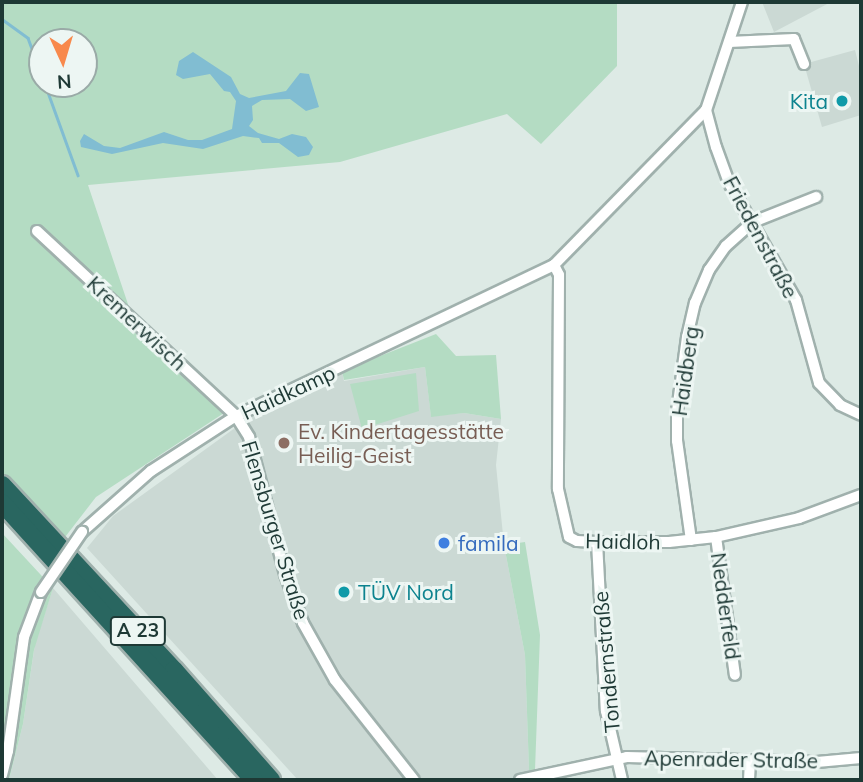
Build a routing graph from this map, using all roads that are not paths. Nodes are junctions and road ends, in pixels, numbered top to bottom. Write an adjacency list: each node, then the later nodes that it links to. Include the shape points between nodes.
1 (742, 2): 2 (street)
2 (729, 42): 3 (street, via 794,38); 4 (street)
3 (804, 64)
4 (706, 110): 6 (street, Friedenstraße, via 729,183); 8 (street, Haidkamp)
5 (817, 197): 6 (street)
6 (753, 222): 9 (street, Friedenstraße, via 796,300 819,383 841,405); 15 (street, Haidberg, via 726,246 709,270 687,337 677,441)
7 (37, 231): 10 (street, Kremerwisch)
8 (554, 265): 10 (street, Haidkamp); 16 (street, Haidloh, via 559,275 558,489 569,537)
9 (861, 415)
10 (236, 416): 21 (street, Haidkamp, bridge, via 151,471 82,532 41,592 23,637); 24 (street, Flensburger Straße, via 249,437 285,574 303,623 336,682)
11 (2, 485): 23 (highway, A 23)
12 (861, 495): 14 (street, Haidloh, via 799,518)
13 (2, 503): 22 (highway, A 23)
14 (716, 537): 15 (street, Haidloh); 17 (street, Nedderfeld)
15 (691, 540): 16 (street, Haidloh)
16 (597, 542): 19 (street, Tondernstraße, via 605,701)
17 (735, 675)
18 (861, 758): 20 (street, Apenrader Straße)
19 (617, 759): 20 (street, Apenrader Straße, via 652,756); 25 (street, Apenrader Straße); 26 (street, Tondernstraße)
20 (750, 761): 27 (street)
21 (2, 775)
22 (254, 780)
23 (271, 780)
24 (414, 780)
25 (520, 780)
26 (622, 780)
27 (749, 780)

